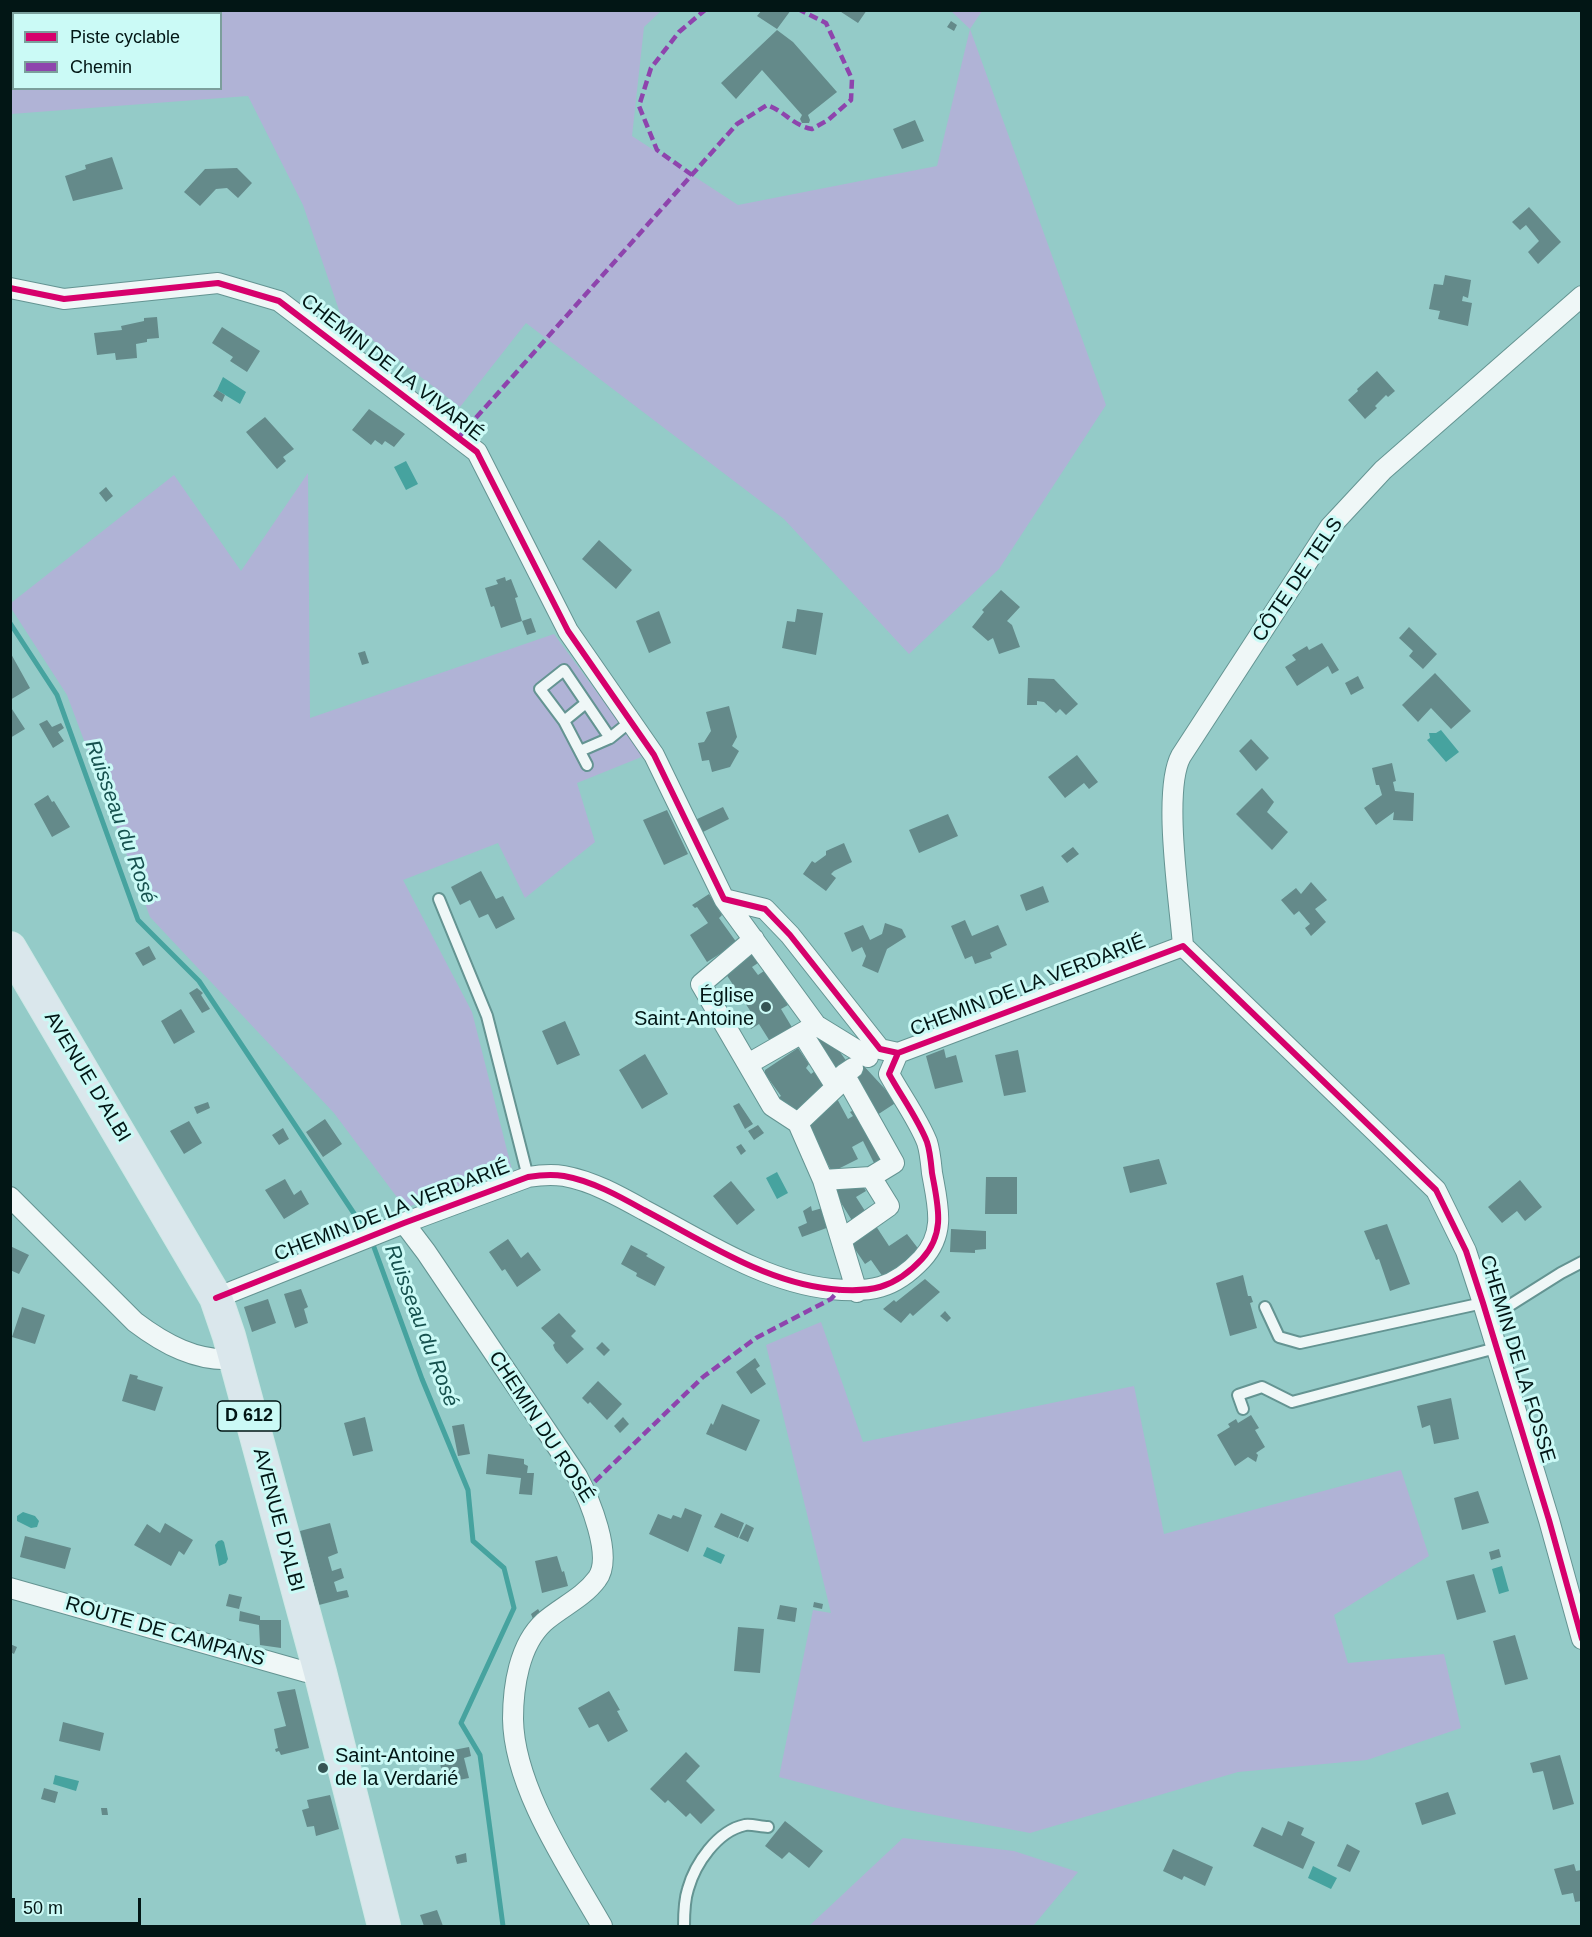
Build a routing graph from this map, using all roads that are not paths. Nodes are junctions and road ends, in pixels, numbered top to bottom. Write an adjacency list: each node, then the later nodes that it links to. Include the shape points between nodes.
1 (10, 288): 5 (street, CHEMIN DE LA VIVARIÉ, via 64,299 218,283 279,301 477,453 568,631)
2 (1581, 296): 12 (street, CÔTE DE TELS, via 1356,497 1330,527 1181,756 1175,774 1173,807)
3 (586, 703): 4 (lane); 4 (lane, via 564,670 540,689); 6 (lane)
4 (564, 721): 7 (lane)
5 (631, 721): 6 (lane); 9 (street, CHEMIN DE LA VIVARIÉ, via 654,755)
6 (610, 738): 7 (lane)
7 (580, 751): 8 (lane)
8 (587, 765)
9 (724, 898): 11 (street, CHEMIN DE LA VIVARIÉ); 15 (street, via 765,909 790,935)
10 (439, 899): 19 (lane, via 487,1016)
11 (754, 939): 14 (street, CHEMIN DE LA VIVARIÉ); 16 (street, via 701,984)
12 (1183, 946): 15 (street, CHEMIN DE LA VERDARIÉ); 29 (street, CHEMIN DE LA FOSSE, via 1436,1190 1466,1251)
13 (10, 948): 27 (main road, AVENUE D'ALBI / D 612)
14 (809, 1029): 15 (street); 16 (street); 17 (street, CHEMIN DE LA VIVARIÉ)
15 (882, 1053): 17 (street); 26 (street, CHEMIN DE LA VERDARIÉ, via 927,1143 938,1226 932,1247 913,1268 887,1286)
16 (748, 1064): 18 (street, via 772,1106)
17 (840, 1080): 18 (street); 20 (street, CHEMIN DE LA VIVARIÉ, via 894,1163)
18 (798, 1123): 21 (street)
19 (528, 1177): 23 (street, CHEMIN DE LA VERDARIÉ); 26 (street, CHEMIN DE LA VERDARIÉ, via 563,1176 586,1181 776,1276)
20 (871, 1177): 21 (street); 24 (street, via 889,1206)
21 (823, 1180): 24 (street)
22 (10, 1197): 31 (street, via 135,1322 157,1338 205,1358)
23 (404, 1223): 27 (street, CHEMIN DE LA VERDARIÉ); 38 (street, CHEMIN DU ROSÉ, via 577,1476 596,1519 602,1569 577,1599 544,1622 531,1638 517,1682 513,1719 521,1767 546,1828)
24 (842, 1239): 26 (street)
25 (1581, 1262): 29 (lane)
26 (857, 1292)
27 (216, 1298): 31 (main road, AVENUE D'ALBI / D 612)
28 (1266, 1307): 29 (lane, via 1279,1337 1300,1343)
29 (1486, 1311): 30 (street, CHEMIN DE LA FOSSE)
30 (1496, 1348): 32 (lane, via 1292,1402 1262,1387 1238,1395); 34 (street, CHEMIN DE LA FOSSE)
31 (234, 1359): 35 (main road, AVENUE D'ALBI / D 612)
32 (1243, 1409)
33 (10, 1588): 35 (street, ROUTE DE CAMPANS, via 306,1672)
34 (1581, 1639)
35 (320, 1672): 37 (main road, AVENUE D'ALBI / D 612)
36 (768, 1827): 39 (lane, via 745,1825 725,1833 710,1847 688,1888)
37 (384, 1926)
38 (602, 1926)
39 (684, 1926)

